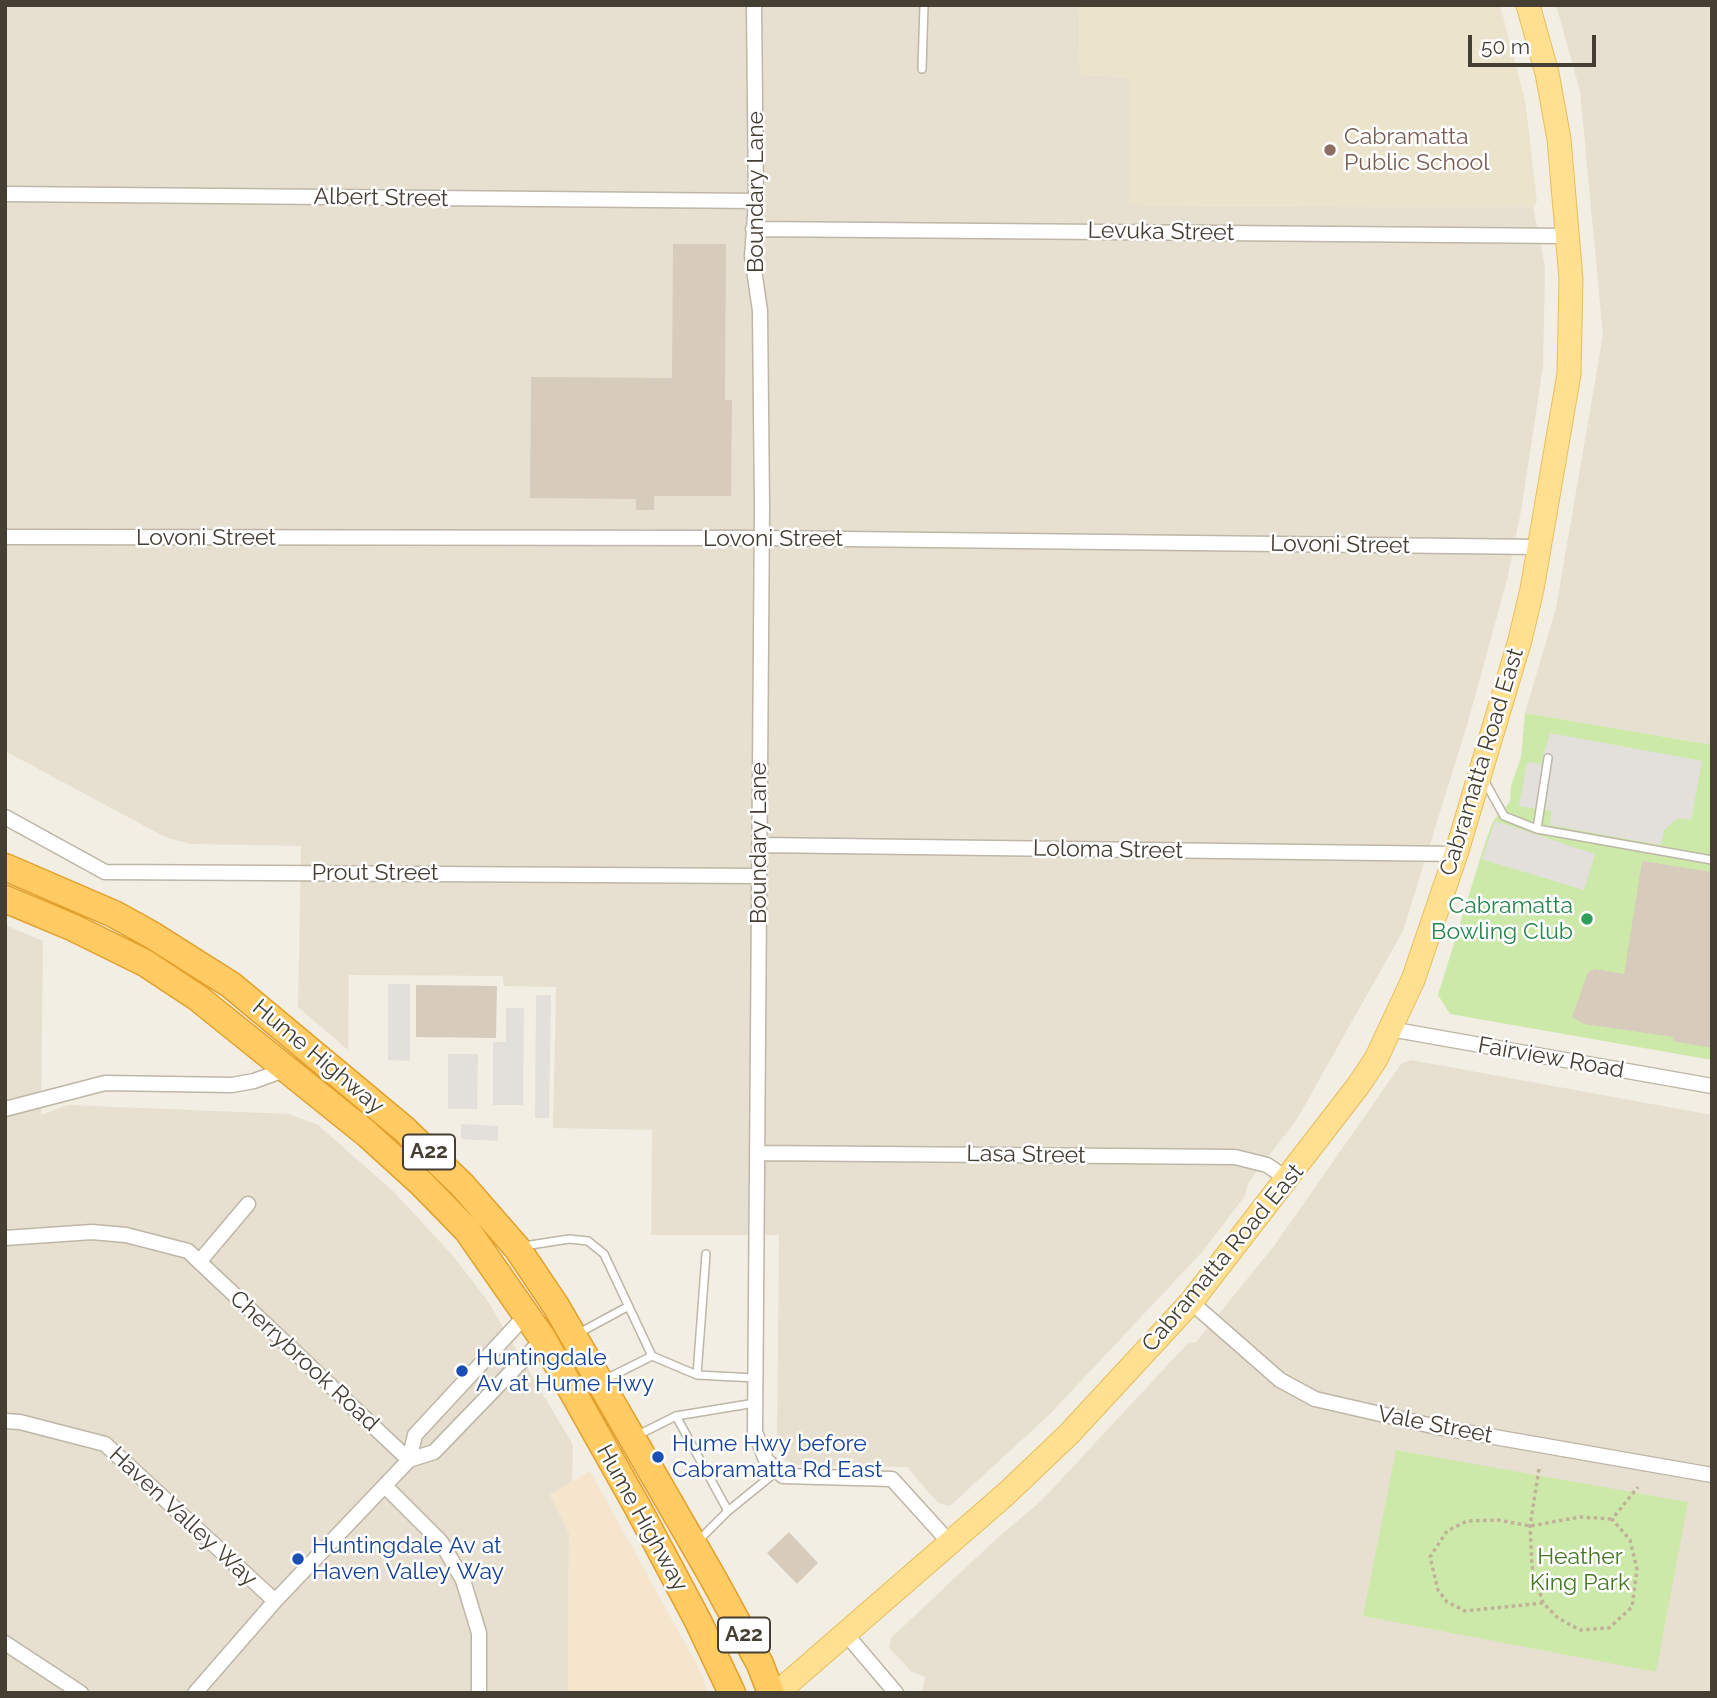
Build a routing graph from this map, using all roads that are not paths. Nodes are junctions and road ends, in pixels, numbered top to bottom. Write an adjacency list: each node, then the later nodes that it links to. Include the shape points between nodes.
1 (754, 5): 6 (street, Boundary Lane)
2 (924, 5): 4 (lane)
3 (1528, 5): 8 (main road, Cabramatta Road East, via 1559,139)
4 (922, 69)
5 (5, 194): 6 (street, Albert Street)
6 (756, 201): 7 (street, Boundary Lane)
7 (753, 229): 8 (street, Levuka Street); 10 (street, Boundary Lane, via 760,311)
8 (1568, 236): 11 (main road, Cabramatta Road East, via 1569,374)
9 (5, 537): 10 (street, Lovoni Street)
10 (759, 538): 11 (street, Lovoni Street); 16 (street, Boundary Lane)
11 (1540, 547): 13 (main road, Cabramatta Road East, via 1520,640)
12 (1548, 758): 15 (lane)
13 (1480, 773): 15 (lane, via 1504,816); 17 (main road, Cabramatta Road East)
14 (5, 817): 20 (street, Prout Street, via 105,872)
15 (1537, 829): 18 (lane)
16 (760, 845): 17 (street, Loloma Street); 20 (street, Boundary Lane)
17 (1456, 854): 22 (main road, Cabramatta Road East, via 1413,980)
18 (1712, 860)
19 (5, 867): 30 (highway, Hume Highway / A22, via 114,914 230,985 412,1136)
20 (759, 876): 26 (street, Boundary Lane)
21 (5, 899): 23 (highway, Hume Highway / A22, via 145,963 198,998)
22 (1391, 1029): 24 (street, Fairview Road); 27 (main road, Cabramatta Road East, via 1358,1086)
23 (287, 1069): 25 (street, via 232,1085 105,1083); 35 (highway, Hume Highway / A22, via 422,1184 467,1230)
24 (1712, 1086)
25 (5, 1109)
26 (758, 1153): 27 (street, Lasa Street, via 1236,1157 1267,1165); 40 (street, Boundary Lane)
27 (1289, 1180): 33 (main road, Cabramatta Road East)
28 (248, 1204): 32 (street)
29 (5, 1238): 32 (street, Cherrybrook Road, via 92,1232 126,1235 188,1251)
30 (517, 1248): 34 (lane, via 569,1239 589,1241 604,1254); 36 (highway, Hume Highway / A22)
31 (706, 1254): 39 (lane)
32 (199, 1262): 46 (street, Cherrybrook Road)
33 (1191, 1302): 48 (street, Vale Street, via 1280,1380 1315,1399 1437,1427); 51 (main road, Cabramatta Road East, via 1069,1434)
34 (627, 1307): 36 (lane); 38 (lane)
35 (527, 1314): 37 (highway, Hume Highway / A22); 46 (street, via 415,1435)
36 (574, 1336): 41 (highway, Hume Highway / A22)
37 (543, 1339): 46 (street, via 434,1452); 59 (highway, Hume Highway / A22, via 638,1508)
38 (652, 1356): 39 (lane); 41 (lane)
39 (697, 1375): 40 (lane)
40 (755, 1378): 42 (street, Boundary Lane)
41 (600, 1382): 45 (highway, Hume Highway / A22)
42 (755, 1403): 43 (lane); 47 (street, Boundary Lane, via 755,1432)
43 (676, 1416): 45 (lane); 50 (lane)
44 (5, 1421): 53 (street, Haven Valley Way, via 105,1444)
45 (632, 1438): 52 (highway, Hume Highway / A22)
46 (409, 1460): 49 (street)
47 (776, 1472): 50 (lane); 51 (street, via 783,1476 892,1479)
48 (1712, 1475)
49 (386, 1486): 53 (street); 58 (street, via 440,1542 463,1580 479,1633)
50 (728, 1511): 52 (lane)
51 (950, 1543): 54 (main road, Cabramatta Road East)
52 (694, 1545): 60 (highway, Hume Highway / A22, via 760,1664)
53 (275, 1601): 57 (street)
54 (846, 1634): 61 (main road, Cabramatta Road East); 62 (street)
55 (5, 1643): 56 (street)
56 (81, 1693)
57 (195, 1693)
58 (479, 1693)
59 (732, 1693)
60 (771, 1693)
61 (777, 1693)
62 (896, 1693)

